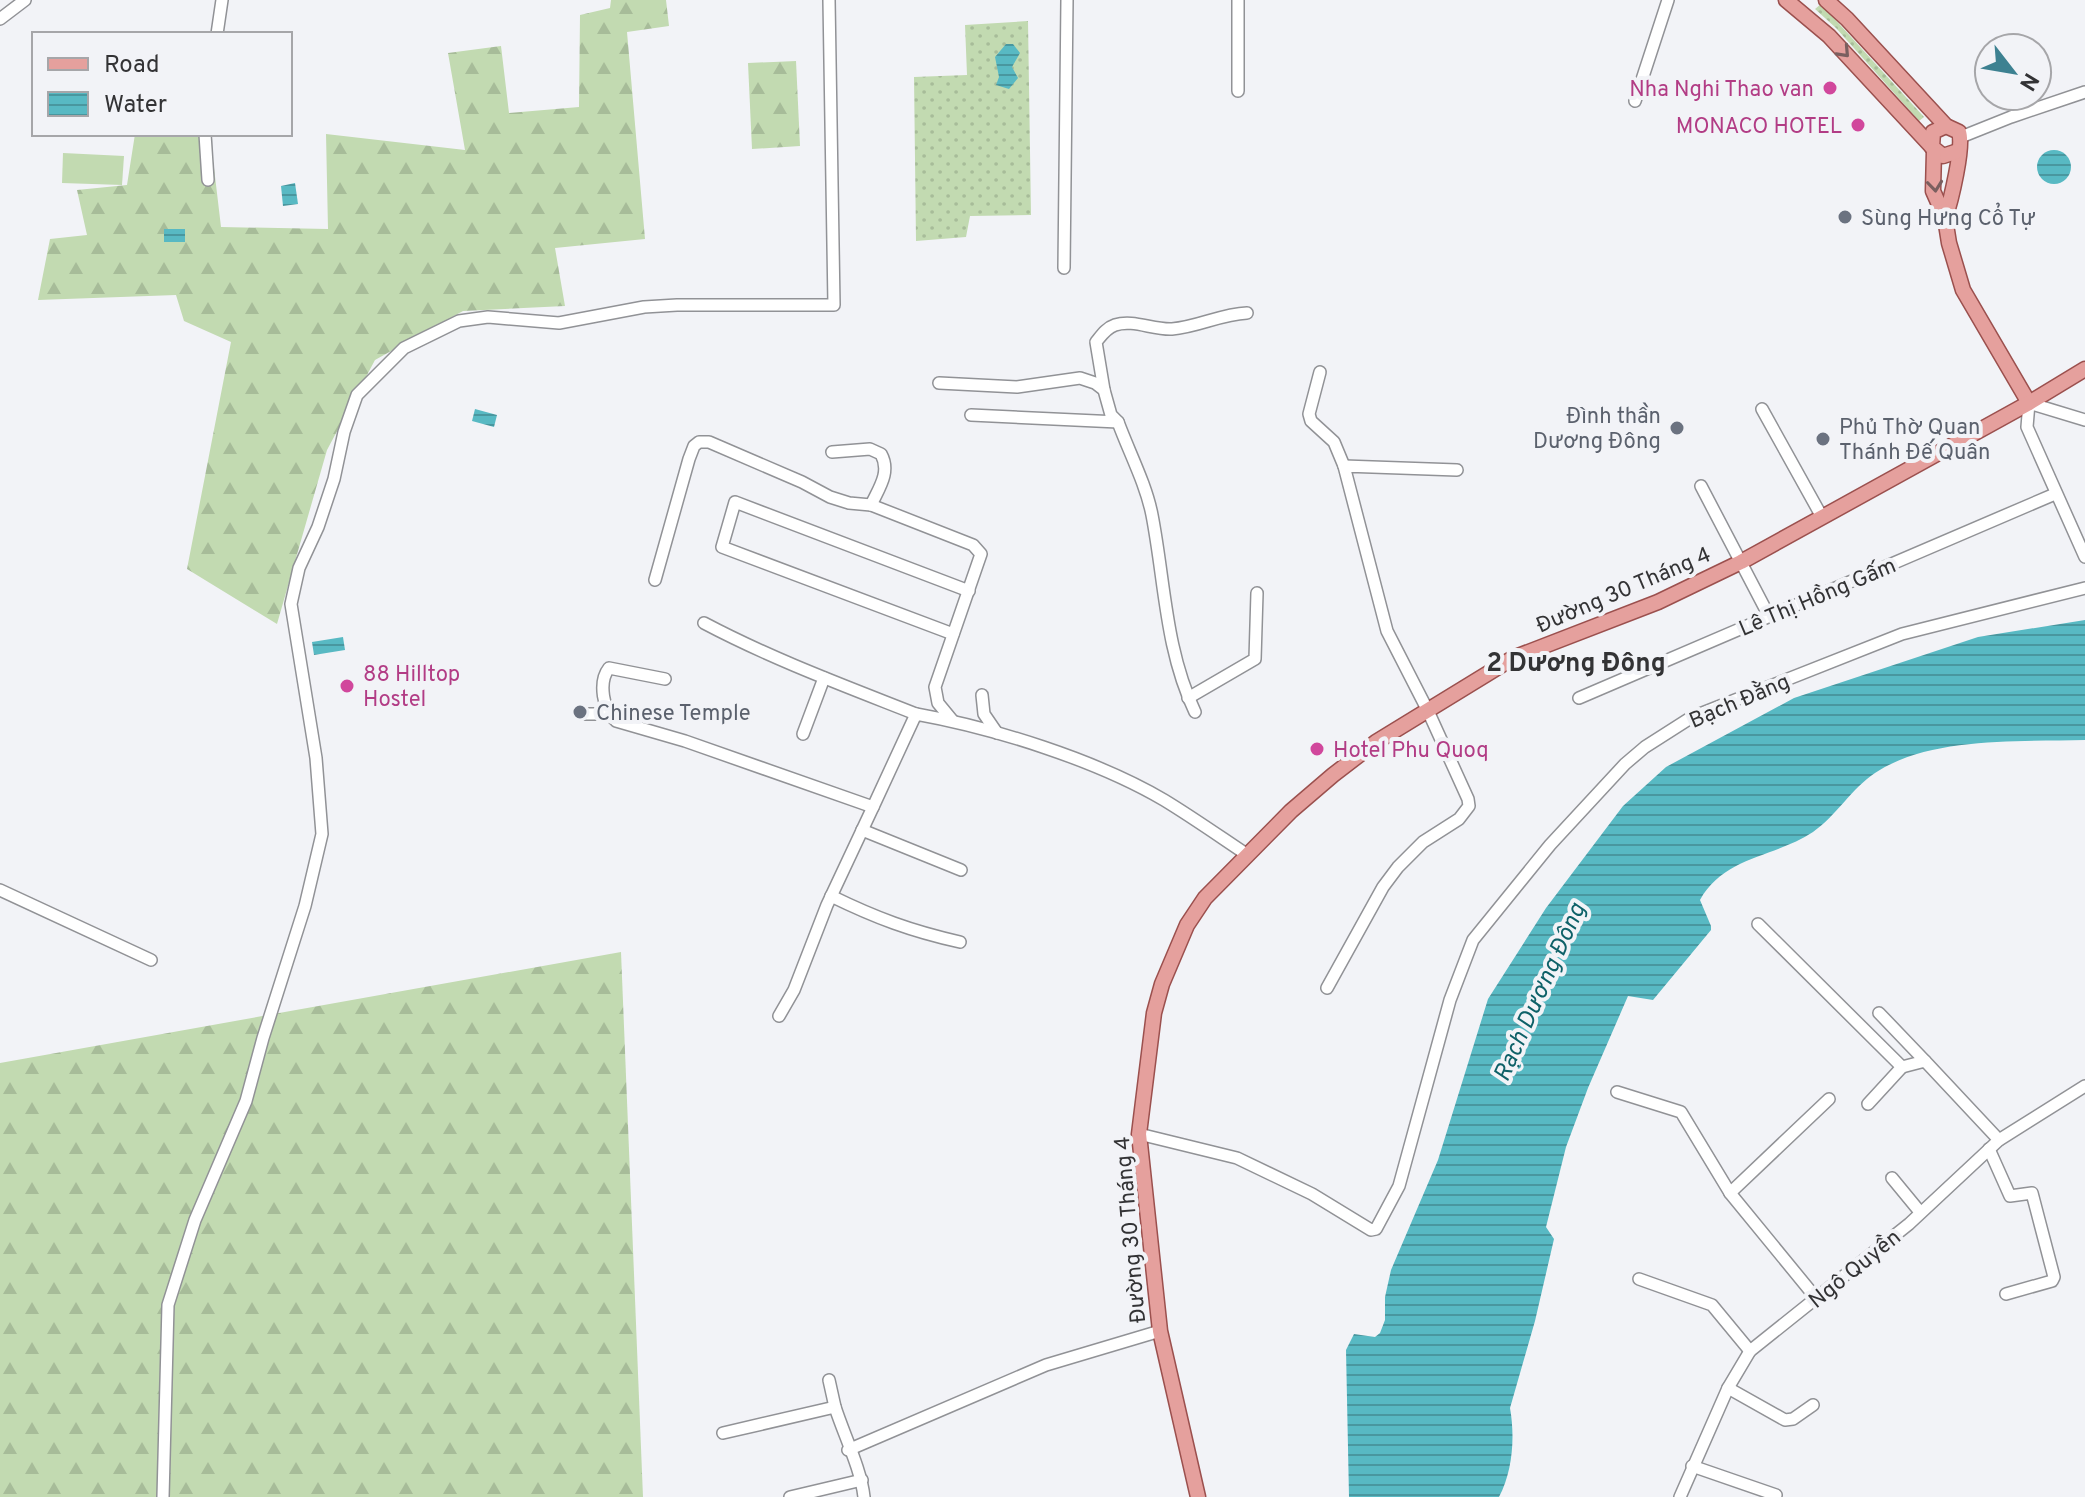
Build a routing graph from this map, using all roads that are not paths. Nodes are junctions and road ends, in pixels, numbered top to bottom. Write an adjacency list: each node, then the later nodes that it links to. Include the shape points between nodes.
1 (25, 0): 10 (street)
2 (222, 0): 11 (street)
3 (829, 0): 99 (street, via 834,305 677,305 559,323 488,317 459,321 404,348 357,395 291,604 316,758 322,834 246,1101 195,1220 168,1305)
4 (1067, 0): 21 (street)
5 (1238, 0): 12 (street)
6 (1668, 0): 14 (street)
7 (1786, 0): 9 (main road)
8 (1826, 0): 15 (main road)
9 (1808, 6): 18 (main road, one-way to 18)
10 (0, 19)
11 (217, 32)
12 (1238, 91)
13 (2085, 92): 17 (street, via 2011,117)
14 (1635, 101)
15 (1946, 126): 17 (main road, via 1955,129); 18 (main road, via 1933,132)
16 (205, 136): 19 (street)
17 (1959, 144): 18 (main road, via 1943,156); 20 (main road, via 1954,192)
18 (1933, 149): 20 (main road, one-way to 20, via 1933,191)
19 (208, 180)
20 (1945, 218): 27 (main road, via 1963,290)
21 (1064, 268)
22 (1247, 313): 26 (street, via 1173,329 1117,324 1107,329 1096,342)
23 (2085, 369): 27 (main road, Đường 30 Tháng 4)
24 (1320, 372): 33 (street, via 1309,414 1334,442)
25 (939, 383): 26 (street, via 1017,387 1080,378)
26 (1104, 390): 31 (street)
27 (2029, 403): 30 (street); 36 (street, via 2027,427); 38 (main road, Đường 30 Tháng 4)
28 (1762, 409): 38 (street)
29 (971, 415): 31 (street)
30 (2085, 420)
31 (1118, 422): 51 (street, via 1151,512 1165,615)
32 (832, 452): 37 (street, via 870,449 881,454 885,475)
33 (1344, 466): 34 (street); 53 (street, via 1387,631)
34 (1457, 470)
35 (1701, 486): 40 (street)
36 (2055, 494): 39 (street); 45 (street, Lê Thị Hồng Gấm)
37 (871, 505): 41 (street, via 830,497 699,442 689,459); 43 (street, via 973,545 981,554)
38 (1822, 517): 40 (main road, Đường 30 Tháng 4)
39 (2085, 557)
40 (1741, 562): 45 (street); 53 (main road, Đường 30 Tháng 4, via 1646,608 1513,658)
41 (655, 580)
42 (2085, 588): 79 (street, Bạch Đằng, via 1902,634 1692,717 1625,764 1473,940 1450,1000 1399,1186 1376,1229 1237,1158)
43 (969, 591): 47 (street); 47 (street, via 735,502 722,547)
44 (1257, 593): 51 (street, via 1255,659)
45 (1769, 616): 52 (street, Lê Thị Hồng Gấm)
46 (704, 623): 48 (street)
47 (953, 634): 58 (street, via 935,687 938,703)
48 (824, 678): 57 (street); 59 (street)
49 (665, 679): 56 (street, via 609,668 603,676)
50 (982, 695): 60 (street, via 984,714)
51 (1188, 698): 54 (street)
52 (1579, 698)
53 (1428, 711): 63 (main road, Đường 30 Tháng 4, via 1333,775); 70 (street, via 1469,806 1398,867)
54 (1195, 712)
55 (584, 714): 56 (street)
56 (609, 714): 61 (street, via 616,721)
57 (916, 714): 58 (street); 61 (street)
58 (952, 720): 60 (street)
59 (803, 734)
60 (997, 734): 63 (street, via 1098,769 1162,799)
61 (873, 807): 62 (street)
62 (862, 830): 64 (street); 66 (street)
63 (1246, 854): 79 (main road, Đường 30 Tháng 4, via 1196,911 1162,984)
64 (961, 870)
65 (0, 890): 69 (street)
66 (831, 896): 68 (street, via 914,932); 72 (street, via 809,957)
67 (1758, 924): 74 (street)
68 (960, 942)
69 (151, 960)
70 (1327, 988)
71 (1879, 1013): 73 (street)
72 (779, 1016)
73 (1925, 1061): 74 (street); 80 (street)
74 (1902, 1067): 78 (street)
75 (2085, 1086): 80 (street, Ngô Quyền)
76 (1617, 1092): 83 (street, via 1681,1112)
77 (1829, 1099): 83 (street)
78 (1868, 1104)
79 (1139, 1134): 88 (main road, Đường 30 Tháng 4)
80 (1999, 1140): 81 (street, Ngô Quyền)
81 (1989, 1149): 84 (street, Ngô Quyền); 86 (street, via 2010,1196 2032,1193 2054,1277)
82 (1892, 1178): 84 (street)
83 (1730, 1193): 87 (street)
84 (1920, 1212): 87 (street, Ngô Quyền)
85 (1639, 1279): 89 (street, via 1712,1305)
86 (2006, 1294)
87 (1816, 1298): 89 (street, Ngô Quyền)
88 (1160, 1331): 95 (street, via 1046,1365); 102 (main road, Đường 30 Tháng 4)
89 (1750, 1351): 91 (street, Ngô Quyền)
90 (829, 1380): 93 (street)
91 (1728, 1388): 92 (street, via 1785,1420); 96 (street, Ngô Quyền)
92 (1813, 1405)
93 (835, 1407): 94 (street); 95 (street)
94 (723, 1433)
95 (848, 1450): 97 (street)
96 (1692, 1466): 98 (street); 103 (street, Ngô Quyền)
97 (862, 1480): 100 (street); 101 (street)
98 (1776, 1495)
99 (163, 1497)
100 (790, 1497)
101 (864, 1497)
102 (1198, 1497)
103 (1680, 1497)

